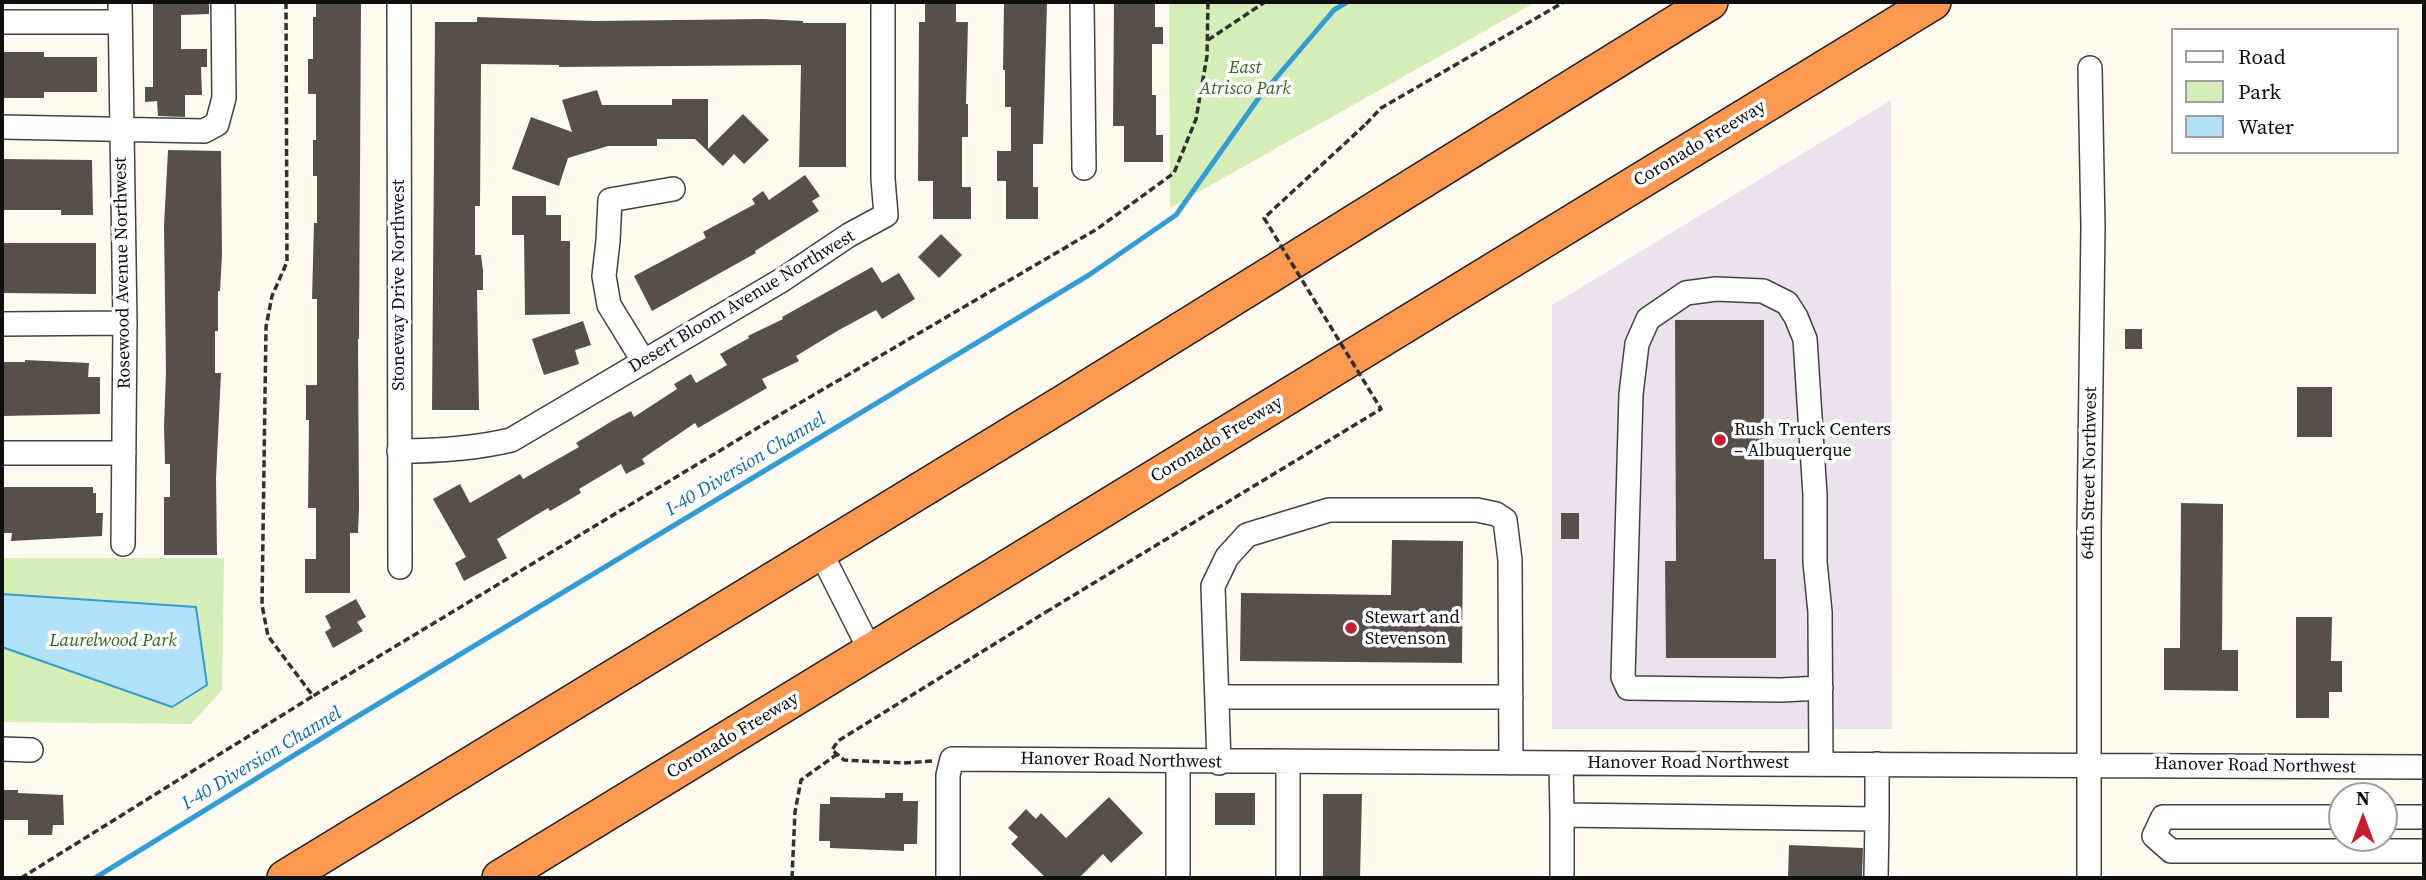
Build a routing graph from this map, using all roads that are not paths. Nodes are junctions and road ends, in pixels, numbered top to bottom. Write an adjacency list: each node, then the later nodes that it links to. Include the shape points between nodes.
1 (223, 2): 11 (street, via 224,98 217,124 204,131)
2 (400, 2): 17 (street, Stoneway Drive Northwest)
3 (883, 2): 16 (street, Desert Bloom Avenue Northwest, via 886,215)
4 (1082, 2): 12 (street)
5 (1710, 2): 21 (highway)
6 (1933, 2): 23 (highway, Coronado Freeway)
7 (120, 12): 8 (street); 11 (street, Rosewood Avenue Northwest)
8 (2, 22)
9 (2090, 68): 36 (street, 64th Street Northwest)
10 (2, 127): 11 (street)
11 (121, 128): 14 (street, Rosewood Avenue Northwest)
12 (1084, 168)
13 (673, 188): 16 (street, via 610,200 604,276 610,305)
14 (125, 323): 15 (street); 19 (street, Rosewood Avenue Northwest)
15 (2, 324)
16 (644, 362): 17 (street, Desert Bloom Avenue Northwest, via 511,440 448,451)
17 (399, 451): 22 (street, Stoneway Drive Northwest)
18 (2, 453): 19 (street)
19 (124, 453): 20 (street, Rosewood Avenue Northwest)
20 (123, 544)
21 (820, 551): 23 (street); 46 (highway)
22 (400, 568)
23 (870, 652): 47 (highway, Coronado Freeway)
24 (1821, 688): 24 (street, via 1805,339 1787,303 1763,291 1686,293 1647,319 1637,344 1631,394 1623,677 1628,688); 34 (street)
25 (1217, 697): 26 (street); 26 (street, via 1213,586 1227,557 1247,535 1329,510 1477,510 1505,520 1510,560); 30 (street)
26 (1511, 697): 32 (street)
27 (2, 749): 28 (street)
28 (31, 750)
29 (1178, 762): 30 (street, Hanover Road Northwest); 48 (street, Hanover Road Northwest, via 952,759); 49 (street)
30 (1219, 763): 31 (street, Hanover Road Northwest)
31 (1288, 763): 32 (street, Hanover Road Northwest); 50 (street)
32 (1511, 763): 33 (street, Hanover Road Northwest)
33 (1561, 763): 34 (street, Hanover Road Northwest); 38 (street)
34 (1821, 764): 35 (street, Hanover Road Northwest)
35 (1877, 764): 36 (street, Hanover Road Northwest); 42 (street)
36 (2090, 764): 37 (street, Hanover Road Northwest); 53 (street, 64th Street Northwest)
37 (2424, 768)
38 (1562, 815): 42 (street); 51 (street)
39 (2328, 817): 43 (street, via 2163,817 2154,836 2171,851)
40 (2398, 817): 41 (street)
41 (2424, 817)
42 (1877, 819): 52 (street)
43 (2328, 850)
44 (2398, 850): 45 (street)
45 (2424, 850)
46 (285, 878)
47 (500, 878)
48 (948, 878)
49 (1178, 878)
50 (1288, 878)
51 (1562, 878)
52 (1877, 878)
53 (2089, 878)

